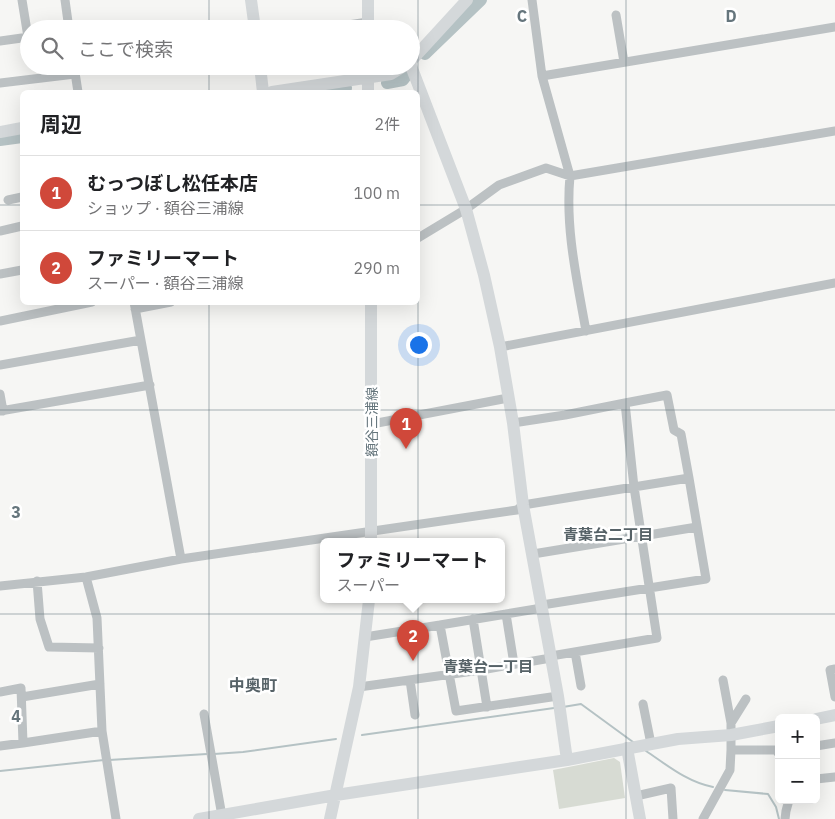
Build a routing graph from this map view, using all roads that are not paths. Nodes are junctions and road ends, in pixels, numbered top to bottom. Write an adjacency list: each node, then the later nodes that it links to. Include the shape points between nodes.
1 (22, 0): 8 (street)
2 (65, 0): 9 (street)
3 (251, 0): 10 (street)
4 (368, 0): 11 (street)
5 (467, 0): 15 (street)
6 (532, 0): 23 (street)
7 (616, 15): 16 (street)
8 (25, 20)
9 (68, 20)
10 (254, 20)
11 (368, 20)
12 (835, 28): 16 (street)
13 (20, 38): 14 (street)
14 (0, 41)
15 (420, 51)
16 (624, 62): 23 (street)
17 (46, 75): 24 (street)
18 (76, 75): 25 (street)
19 (261, 75): 26 (street)
20 (354, 75): 27 (street)
21 (368, 75): 28 (street)
22 (414, 75): 35 (street)
23 (542, 76): 32 (street)
24 (0, 83)
25 (78, 90)
26 (263, 90)
27 (282, 90)
28 (368, 90)
29 (20, 128): 31 (street)
30 (835, 131): 32 (street)
31 (0, 132)
32 (570, 176): 35 (street, via 546,168 499,185); 46 (street, via 570,233)
33 (20, 197): 34 (street)
34 (8, 200)
35 (466, 210): 38 (street); 48 (street)
36 (20, 226): 37 (street)
37 (0, 231)
38 (420, 237)
39 (20, 270): 40 (street)
40 (0, 274)
41 (835, 282): 46 (street)
42 (77, 305): 45 (street)
43 (371, 305): 56 (street, 額谷三浦線)
44 (135, 306): 47 (street)
45 (0, 321)
46 (586, 331): 48 (street)
47 (141, 340): 49 (street); 50 (street)
48 (500, 348): 52 (street)
49 (0, 365)
50 (150, 385): 54 (street); 66 (street)
51 (0, 394): 54 (street)
52 (508, 398): 55 (street); 56 (street)
53 (625, 403): 55 (street); 57 (street, via 667,395 674,430 681,434); 58 (street)
54 (2, 411)
55 (513, 423): 59 (street)
56 (372, 424): 61 (street, 額谷三浦線)
57 (689, 478): 58 (street); 60 (street)
58 (634, 487): 59 (street); 62 (street)
59 (523, 506): 61 (street, via 517,510); 65 (street)
60 (697, 526): 62 (street); 70 (street, via 706,579)
61 (372, 536): 63 (street)
62 (641, 536): 65 (street); 70 (street)
63 (356, 538)
64 (320, 543): 66 (street)
65 (533, 554): 72 (street)
66 (181, 560): 67 (street)
67 (86, 577): 68 (street); 77 (street, via 97,618)
68 (37, 581): 69 (street); 77 (street, via 40,619 49,647)
69 (0, 586)
70 (649, 588): 72 (street); 78 (street, via 657,638)
71 (369, 603): 76 (street)
72 (542, 605): 73 (street); 79 (street)
73 (506, 614): 74 (street); 80 (street)
74 (473, 619): 75 (street); 82 (street)
75 (440, 625): 76 (street); 83 (street)
76 (365, 637): 88 (street)
77 (99, 648): 86 (street)
78 (575, 652): 79 (street); 87 (street)
79 (551, 656): 80 (street); 93 (street)
80 (514, 664): 82 (street)
81 (835, 669): 91 (street, via 830,670)
82 (481, 670): 83 (street); 95 (street)
83 (449, 674): 84 (street); 95 (street, via 456,711)
84 (410, 680): 88 (street); 97 (street)
85 (723, 680): 101 (street)
86 (100, 684): 90 (street); 102 (street)
87 (581, 686)
88 (359, 687): 113 (street)
89 (0, 692): 90 (street, via 21,688)
90 (22, 697): 104 (street)
91 (835, 697)
92 (746, 699): 101 (street)
93 (559, 703): 95 (street); 110 (street)
94 (643, 704): 107 (street)
95 (487, 708)
96 (204, 714): 116 (street)
97 (415, 714)
98 (835, 715): 99 (street)
99 (820, 718)
100 (775, 726): 101 (street)
101 (731, 729): 107 (street); 108 (street)
102 (102, 732): 104 (street); 117 (street)
103 (835, 742): 105 (street)
104 (24, 743): 106 (street)
105 (820, 745)
106 (0, 746)
107 (638, 746): 110 (street); 114 (street)
108 (731, 750): 109 (street); 122 (street, via 730,770)
109 (775, 750)
110 (567, 760): 113 (street)
111 (835, 777): 112 (street)
112 (820, 778)
113 (336, 795): 116 (street); 119 (street)
114 (636, 796): 120 (street); 121 (street, via 674,787)
115 (788, 804): 123 (street)
116 (222, 816): 118 (street)
117 (116, 819)
118 (199, 819)
119 (330, 819)
120 (640, 819)
121 (673, 819)
122 (703, 819)
123 (785, 819)

